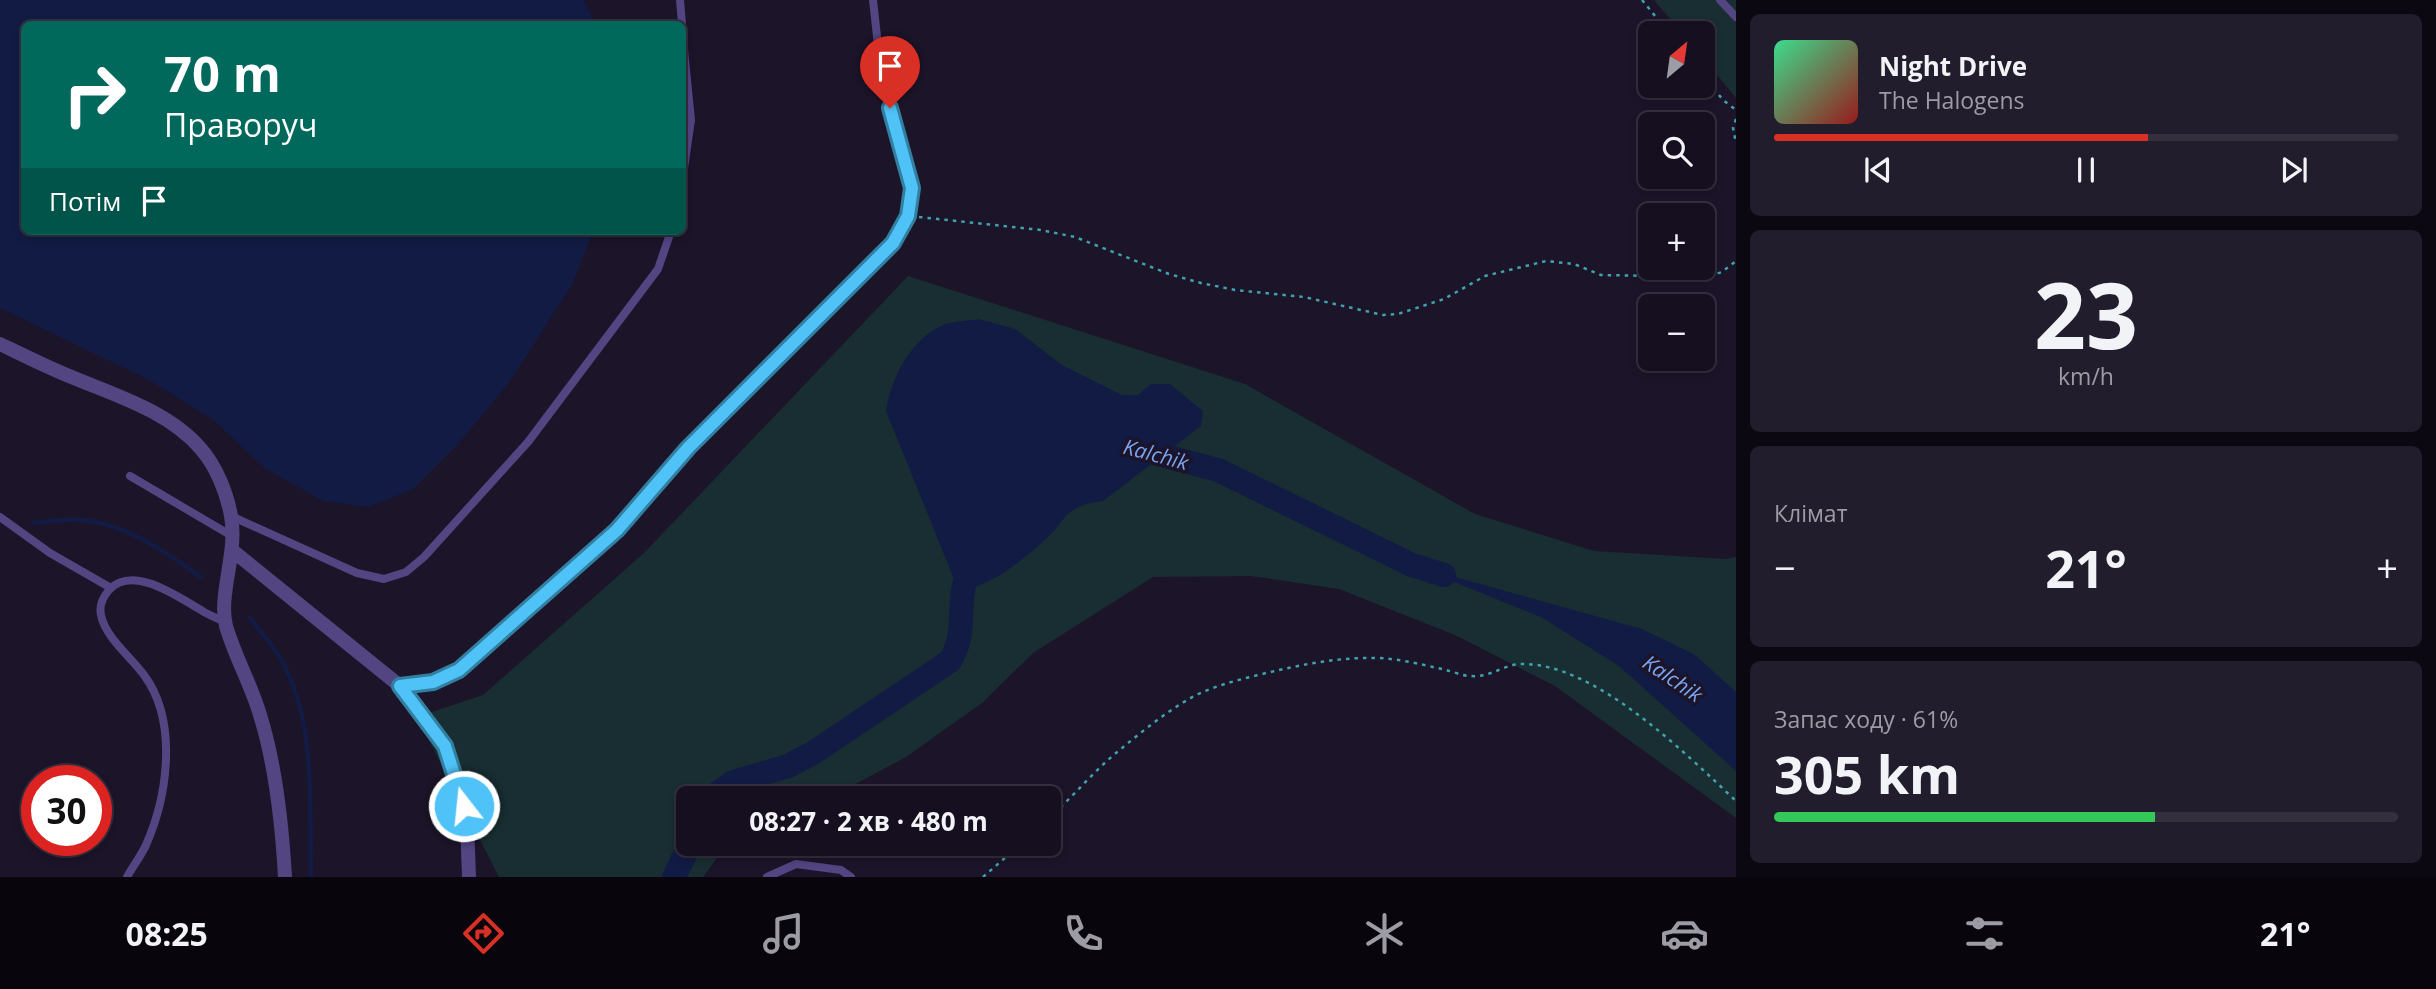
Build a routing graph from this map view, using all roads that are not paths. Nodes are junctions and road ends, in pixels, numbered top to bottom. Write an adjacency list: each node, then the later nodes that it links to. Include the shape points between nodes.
1 (680, 0): 5 (lane)
2 (873, 0): 17 (lane, via 882,82 912,188 908,216 893,243 688,448 617,530 459,670 433,682)
3 (1720, 0): 4 (lane)
4 (1736, 18)
5 (682, 21)
6 (686, 70): 7 (lane, via 691,120)
7 (686, 154)
8 (670, 235): 11 (lane, via 658,269 528,442 406,572 384,579 356,573)
9 (0, 344): 11 (street, via 173,425 201,448 219,477)
10 (130, 476): 13 (lane)
11 (231, 516): 13 (street)
12 (0, 517): 15 (lane, via 50,554)
13 (232, 536): 14 (street)
14 (233, 551): 16 (street); 17 (street)
15 (111, 588): 16 (lane, via 123,581 146,582 174,592); 18 (lane, via 100,613 105,627 146,677 160,702 167,732 159,810)
16 (225, 622): 19 (street, via 261,716)
17 (400, 686): 20 (street, via 445,746 467,822)
18 (127, 877)
19 (285, 877)
20 (469, 877)
21 (767, 877): 22 (lane, via 796,864 841,870)
22 (851, 877)

